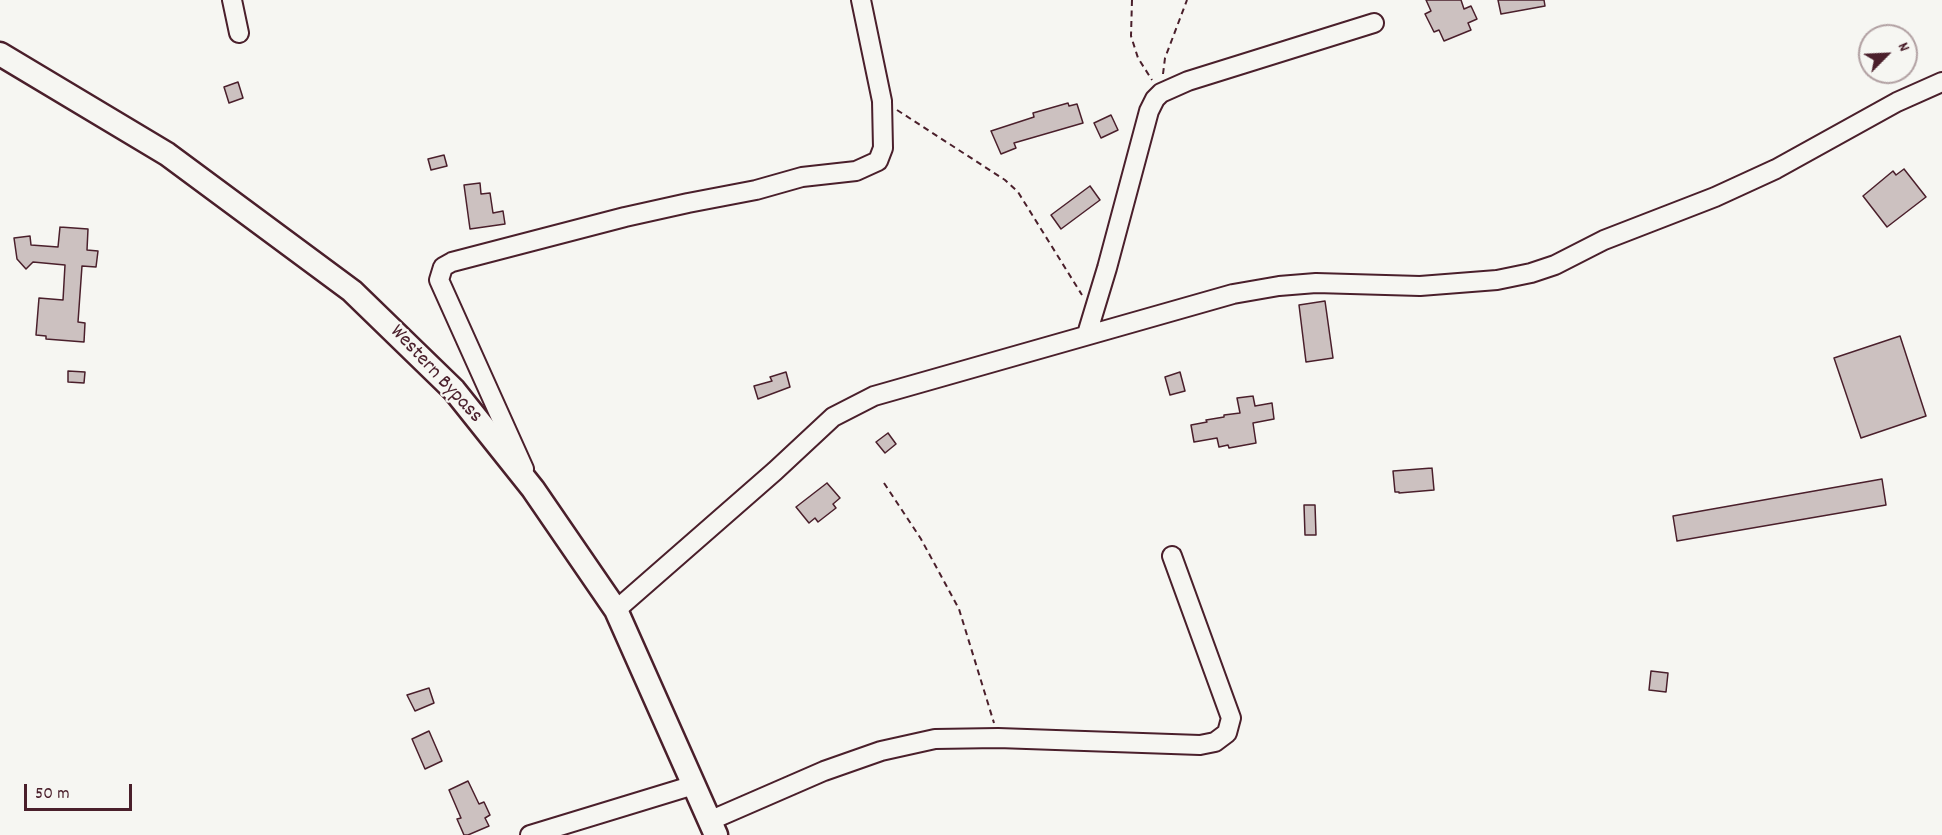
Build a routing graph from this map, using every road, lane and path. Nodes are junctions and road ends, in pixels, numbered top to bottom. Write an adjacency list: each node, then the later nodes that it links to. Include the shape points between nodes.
1 (232, 0): 6 (street)
2 (861, 0): 10 (street)
3 (1132, 0): 9 (path, via 1131,36 1138,58)
4 (1187, 0): 9 (path, via 1165,58)
5 (1374, 23): 9 (street)
6 (239, 33)
7 (0, 54): 14 (main road, Western Bypass, via 167,154 352,291 454,390)
8 (1942, 82): 12 (street, via 1715,197 1531,273 1420,286 1279,286 1233,294)
9 (1161, 93): 11 (street, via 1149,111)
10 (882, 101): 11 (path, via 930,129 1018,192); 14 (street, via 883,148 878,161 868,167 688,202 443,267 439,280)
11 (1093, 312): 12 (street)
12 (1087, 334): 16 (street, via 874,396 833,417)
13 (884, 483): 17 (path, via 921,539 959,609)
14 (533, 489): 16 (main road, Western Bypass)
15 (1172, 556): 17 (street, via 1231,718 1227,733 1215,742 1200,744)
16 (616, 610): 18 (main road, Western Bypass)
17 (998, 738): 19 (street, via 935,739 881,751 824,771)
18 (694, 785): 19 (main road, Western Bypass); 20 (street)
19 (712, 828)
20 (530, 835)

